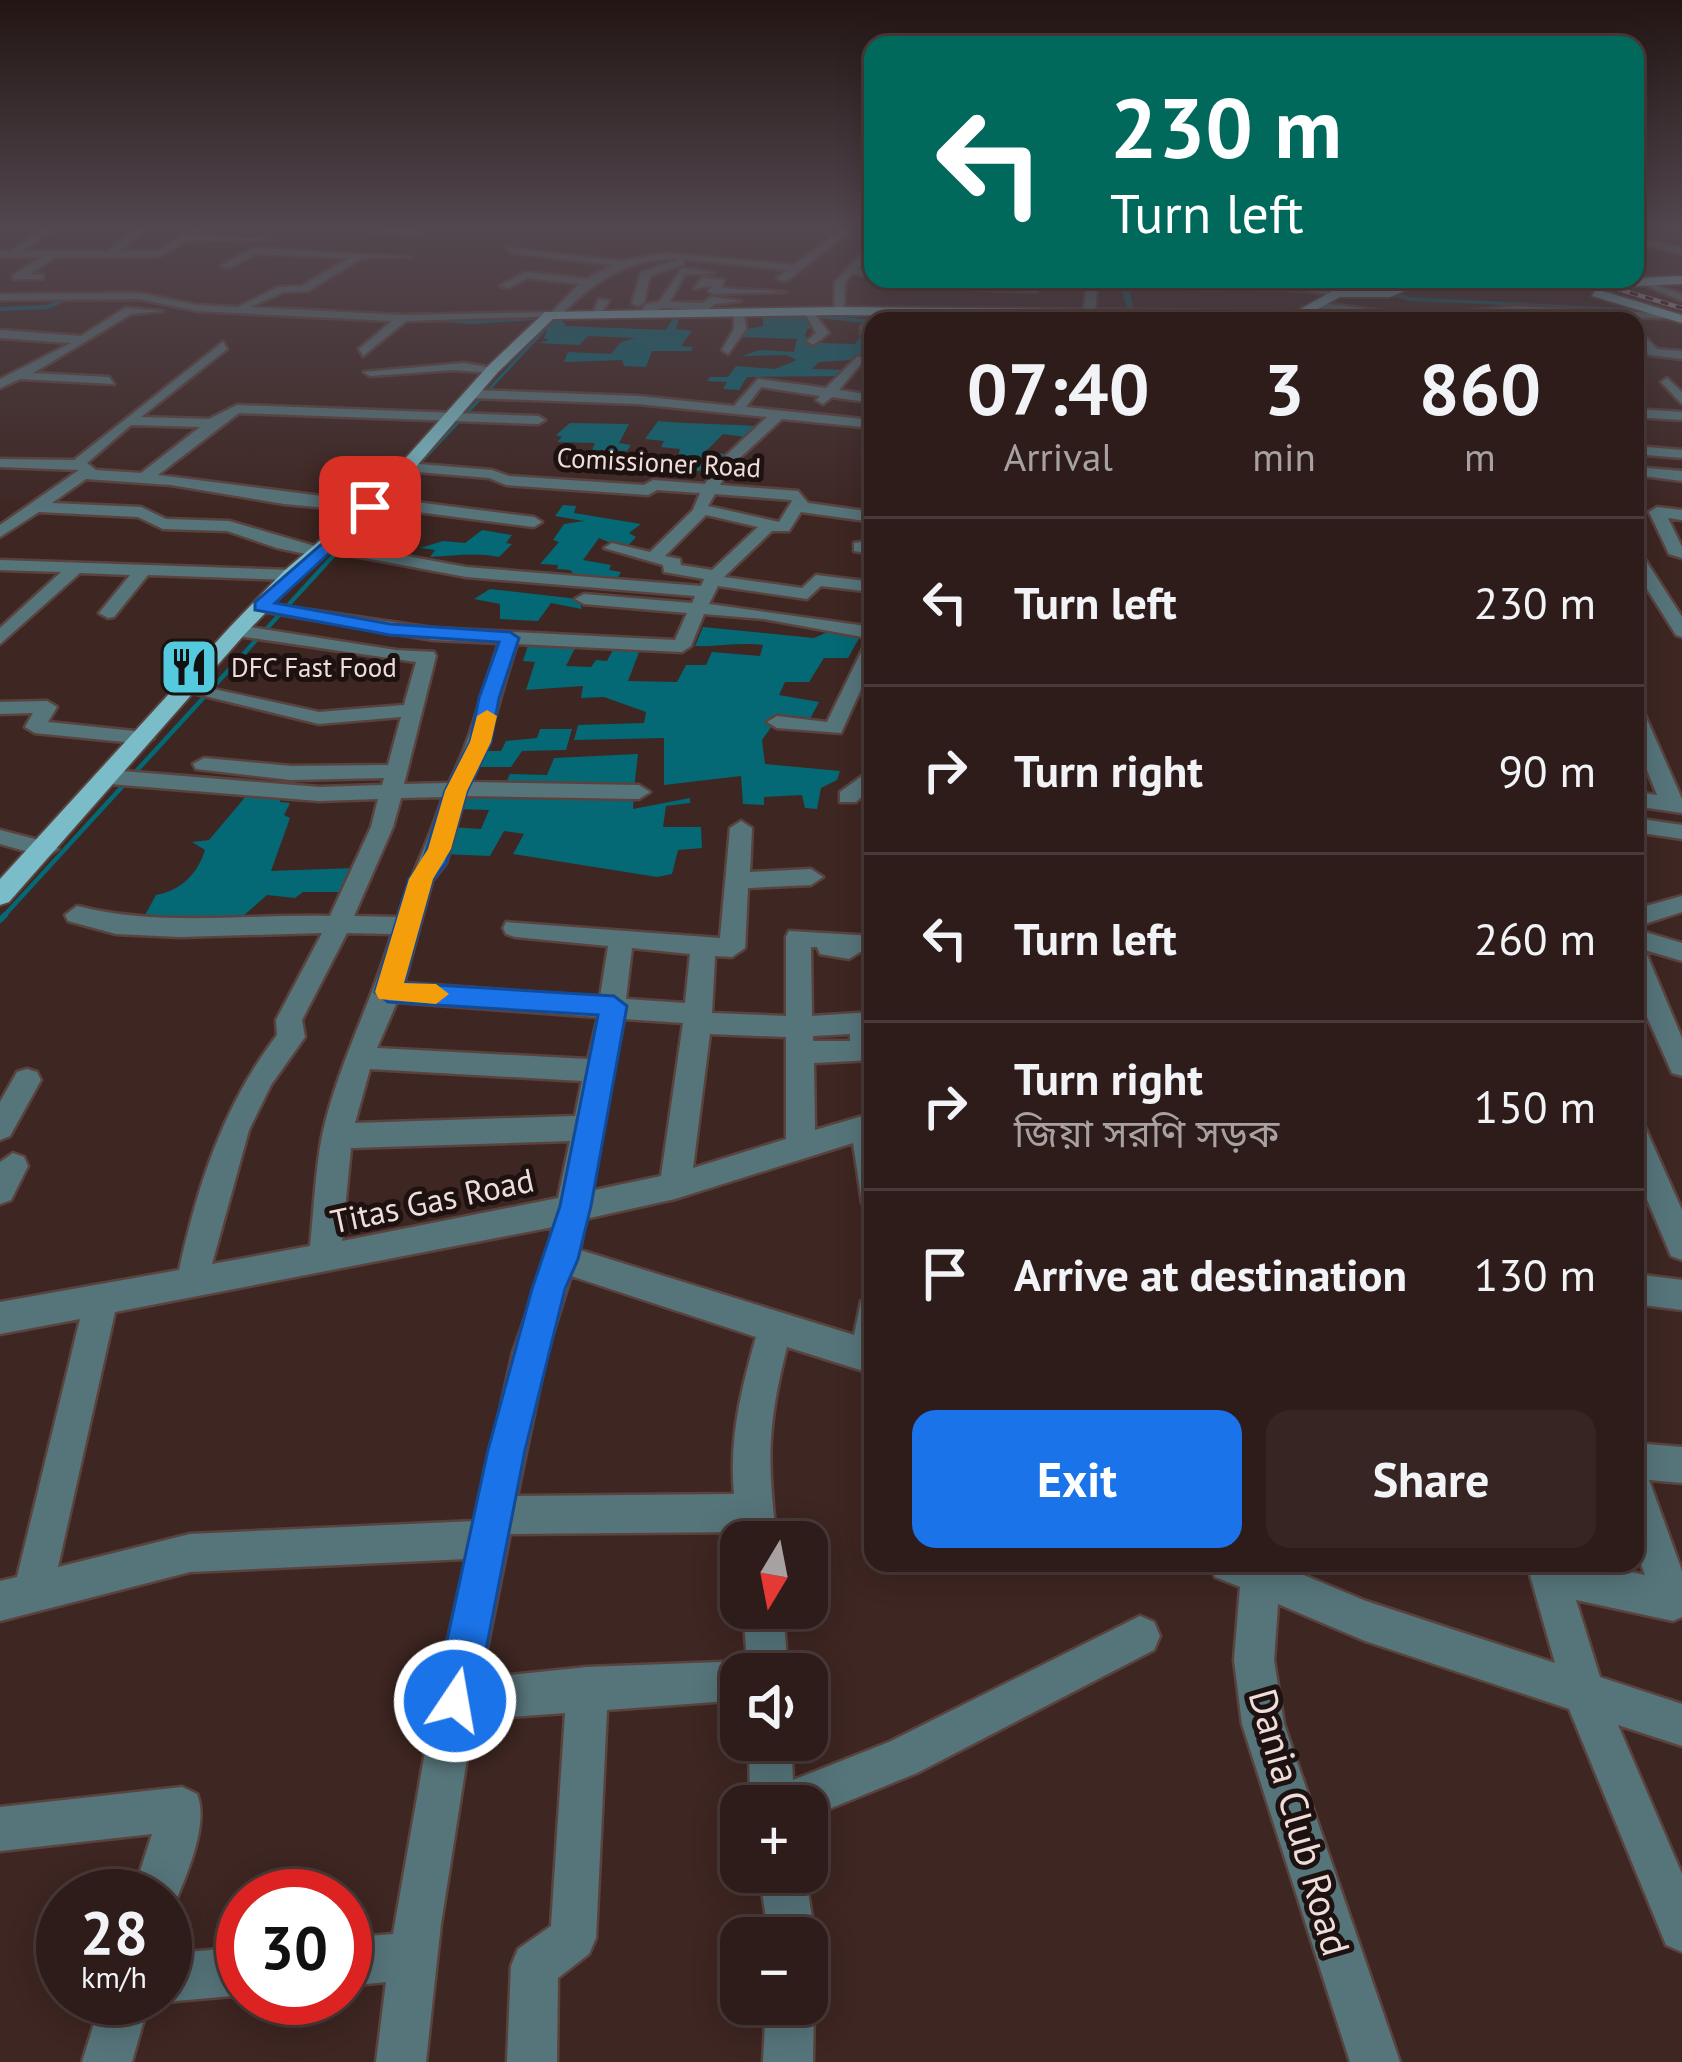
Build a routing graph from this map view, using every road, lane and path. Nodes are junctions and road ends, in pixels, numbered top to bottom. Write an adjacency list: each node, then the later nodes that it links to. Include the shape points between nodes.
1 (107, 325): 11 (street)
2 (395, 325): 17 (street)
3 (423, 325): 9 (street)
4 (450, 325): 9 (street)
5 (540, 325): 21 (main road)
6 (739, 325): 16 (street)
7 (818, 325): 12 (street, via 823,333)
8 (1645, 329): 13 (street)
9 (439, 330): 20 (street)
10 (0, 334): 11 (street)
11 (85, 340): 24 (street)
12 (813, 341)
13 (1660, 344): 14 (street); 18 (street, via 1647,343 1653,352)
14 (1682, 345)
15 (224, 346): 44 (street)
16 (728, 350)
17 (363, 352)
18 (1682, 356)
19 (858, 359): 30 (street)
20 (417, 369): 21 (street); 22 (street)
21 (493, 369): 31 (main road)
22 (398, 370): 23 (street); 39 (street)
23 (370, 372)
24 (8, 375): 26 (street); 28 (street)
25 (594, 380): 32 (street)
26 (109, 381)
27 (1667, 382): 34 (street)
28 (0, 384)
29 (693, 389): 35 (street)
30 (830, 393): 33 (street); 36 (street, via 758,383); 41 (street)
31 (472, 394): 32 (street); 42 (main road)
32 (584, 397): 35 (street)
33 (864, 399)
34 (1682, 400)
35 (685, 406): 36 (street)
36 (738, 409): 37 (street)
37 (780, 412): 41 (street); 59 (street, via 725,464)
38 (1644, 413): 40 (street)
39 (357, 415): 42 (street); 45 (street, via 237,409)
40 (1675, 415): 47 (street)
41 (808, 416): 46 (street)
42 (452, 418): 43 (street); 54 (main road)
43 (538, 420)
44 (128, 421): 45 (street); 55 (street)
45 (215, 422): 58 (street)
46 (864, 423)
47 (1682, 429)
48 (1644, 433): 49 (street)
49 (1662, 434)
50 (1644, 451): 51 (street)
51 (1682, 454)
52 (0, 463): 55 (street)
53 (358, 463): 54 (street, Comissioner Road)
54 (405, 467): 60 (street, Comissioner Road); 62 (main road)
55 (80, 469): 58 (street); 63 (street)
56 (1644, 472): 57 (street)
57 (1679, 477)
58 (145, 478): 62 (street)
59 (712, 489): 60 (street, Comissioner Road); 61 (street, Comissioner Road); 65 (street)
60 (642, 490): 64 (street)
61 (799, 502): 67 (street, Comissioner Road); 69 (street, via 782,528)
62 (373, 504): 68 (street); 72 (main road)
63 (35, 507): 70 (street); 72 (street, via 141,512 163,524 229,526)
64 (626, 508)
65 (701, 511): 69 (street); 75 (street)
66 (1682, 514): 73 (street, via 1657,512)
67 (864, 516)
68 (534, 522)
69 (767, 525): 82 (street)
70 (0, 532)
71 (612, 548): 75 (street)
72 (323, 549): 80 (main road); 82 (street, via 503,577)
73 (1680, 554): 74 (street)
74 (1644, 556)
75 (652, 559): 82 (street, via 674,563 670,568)
76 (0, 565): 77 (street)
77 (75, 568): 78 (street); 91 (street)
78 (145, 568): 80 (street); 88 (street)
79 (1644, 570): 84 (street)
80 (291, 575): 87 (main road)
81 (864, 586): 82 (street, via 816,580 807,594)
82 (707, 589): 86 (street); 92 (street, via 682,646); 93 (street)
83 (1644, 590): 84 (street)
84 (1658, 592): 85 (street); 90 (street)
85 (1682, 595)
86 (584, 599)
87 (261, 606): 89 (main road); 92 (street, via 390,630)
88 (109, 613)
89 (237, 631): 95 (main road); 97 (street, via 427,656)
90 (1682, 631)
91 (0, 638)
92 (510, 638): 105 (street, via 481,742)
93 (864, 643)
94 (864, 683): 98 (street, via 834,729)
95 (186, 689): 97 (street, via 319,718); 100 (main road)
96 (0, 708): 100 (street, via 47,707 35,727)
97 (413, 710): 103 (street)
98 (777, 722)
99 (1644, 734): 109 (street)
100 (144, 738): 102 (main road)
101 (204, 764): 103 (street)
102 (110, 777): 103 (street, via 275,791); 114 (main road)
103 (397, 782): 105 (street); 121 (street)
104 (864, 783): 107 (street)
105 (456, 791): 106 (street); 122 (street)
106 (639, 792)
107 (848, 796)
108 (1644, 800): 109 (street)
109 (1677, 805)
110 (1644, 826): 112 (street)
111 (741, 828): 116 (street)
112 (1682, 832)
113 (0, 837): 114 (street)
114 (46, 848): 117 (main road)
115 (811, 878): 116 (street)
116 (740, 880): 127 (street, via 732,948)
117 (0, 896)
118 (1682, 904): 119 (street)
119 (1644, 915)
120 (76, 916): 121 (street, via 180,928)
121 (336, 925): 122 (street); 150 (street, via 289,1020 291,1037 232,1135)
122 (406, 926): 130 (street)
123 (514, 928): 124 (street)
124 (621, 939): 127 (street); 131 (street)
125 (1644, 941): 128 (street)
126 (864, 944): 133 (street, via 829,948 831,938 798,937)
127 (703, 946): 132 (street)
128 (1682, 952)
129 (1644, 979): 136 (street)
130 (388, 992): 131 (street); 135 (street)
131 (614, 1006): 132 (street); 137 (street)
132 (699, 1018): 133 (street); 145 (street)
133 (800, 1040): 134 (street); 143 (street)
134 (864, 1052)
135 (358, 1058): 137 (street); 142 (street)
136 (1682, 1065)
137 (598, 1071): 141 (street)
138 (27, 1080): 140 (street)
139 (864, 1127): 143 (street, Titas Gas Road)
140 (0, 1128)
141 (587, 1128): 142 (street); 146 (street)
142 (337, 1136): 149 (street)
143 (801, 1145): 145 (street, Titas Gas Road)
144 (1657, 1179): 147 (street)
145 (675, 1186): 146 (street, Titas Gas Road)
146 (576, 1206): 148 (street); 149 (street, Titas Gas Road)
147 (1682, 1246)
148 (562, 1259): 155 (street); 161 (street)
149 (324, 1260): 150 (street, Titas Gas Road)
150 (193, 1280): 153 (street, Titas Gas Road)
151 (1644, 1290): 152 (street)
152 (1682, 1295)
153 (102, 1296): 154 (street, Titas Gas Road); 167 (street)
154 (0, 1318)
155 (776, 1326): 156 (street); 160 (street, via 754,1406 749,1460)
156 (864, 1356)
157 (1644, 1462): 158 (street)
158 (1682, 1465)
159 (1644, 1518): 166 (street, via 1673,1601)
160 (756, 1521)
161 (492, 1527): 162 (street); 167 (street, via 190,1553); 172 (street)
162 (720, 1527)
163 (1244, 1572): 186 (street, Dania Club Road, via 1264,1724)
164 (1249, 1572): 171 (street, via 1364,1621)
165 (1548, 1572): 171 (street)
166 (1559, 1572)
167 (17, 1597)
168 (1141, 1636): 174 (street)
169 (720, 1680): 170 (street)
170 (587, 1688): 172 (street); 184 (street, via 573,1938 535,1966)
171 (1585, 1696): 173 (street); 177 (street)
172 (455, 1701): 178 (street)
173 (1682, 1725)
174 (828, 1788)
175 (0, 1829): 176 (street, via 182,1809)
176 (163, 1869)
177 (1682, 1929)
178 (412, 1956): 179 (street); 183 (street)
179 (372, 1960)
180 (118, 2025): 182 (street)
181 (789, 2025): 185 (street)
182 (106, 2062)
183 (401, 2062)
184 (532, 2062)
185 (788, 2062)
186 (1375, 2062)

